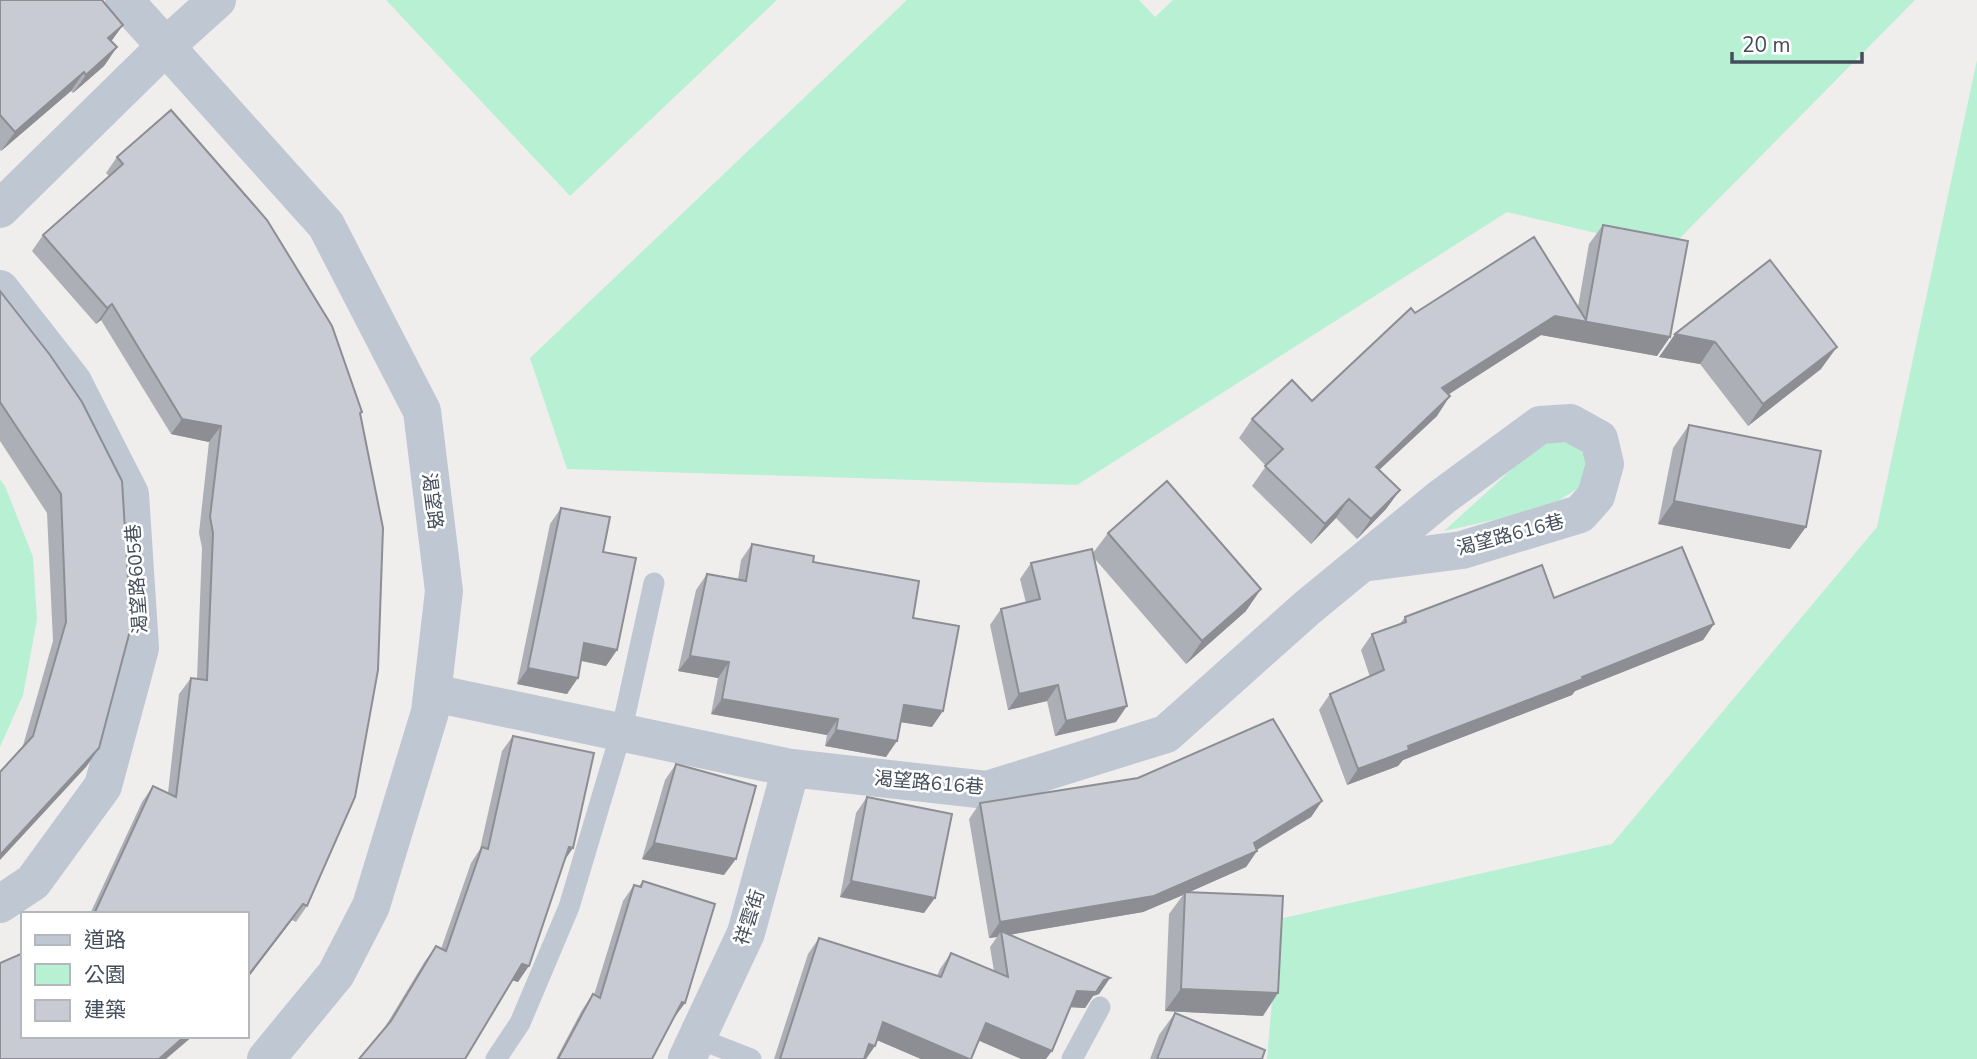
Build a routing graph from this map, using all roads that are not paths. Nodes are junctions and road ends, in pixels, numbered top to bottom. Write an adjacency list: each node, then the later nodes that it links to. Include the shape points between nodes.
1 (124, 0): 3 (street, 渴望路)
2 (218, 0): 3 (street)
3 (166, 46): 4 (street); 8 (street, 渴望路, via 326,225 422,411 444,592)
4 (0, 209)
5 (0, 289): 11 (street, 渴望路605巷, via 73,382 130,494 140,648 103,786 33,882)
6 (1362, 563): 6 (street, 渴望路616巷, via 1540,425 1570,423 1599,439 1605,464 1596,496 1580,514 1462,550); 10 (street, 渴望路616巷, via 1166,734 987,790)
7 (654, 583): 9 (lane)
8 (433, 693): 9 (street, 渴望路616巷); 14 (street, 渴望路, via 371,906 336,974)
9 (621, 733): 10 (street, 渴望路616巷); 15 (lane, via 569,907 520,1023)
10 (791, 768): 13 (street, 祥雲街, via 746,933)
11 (0, 904)
12 (1100, 1007): 17 (lane)
13 (692, 1048): 16 (lane)
14 (267, 1059)
15 (496, 1059)
16 (751, 1059)
17 (1072, 1059)

